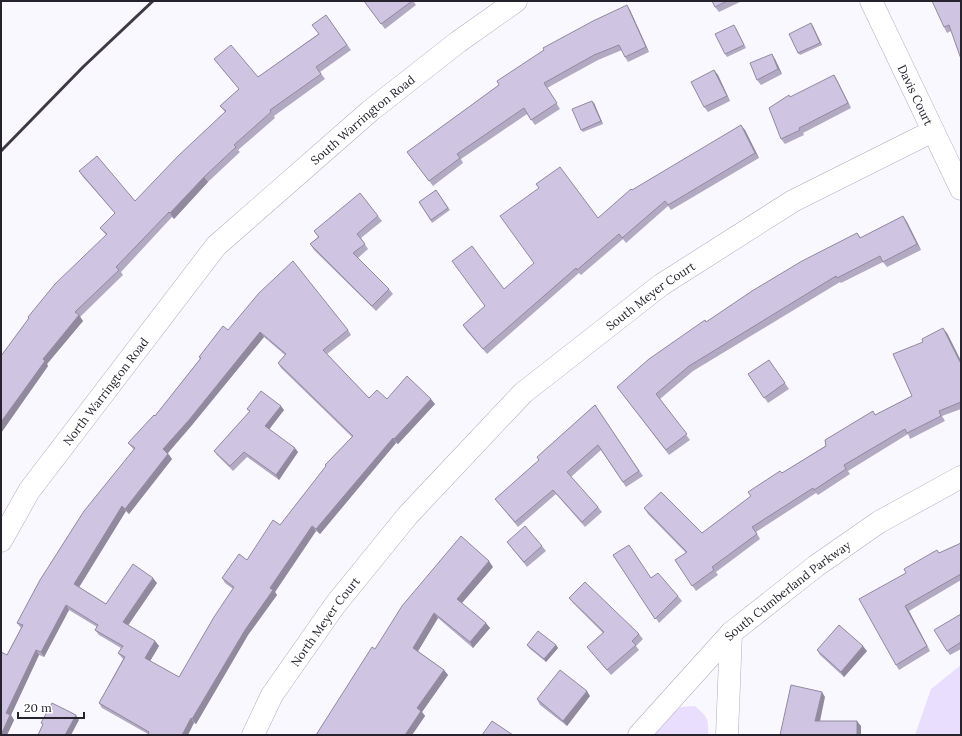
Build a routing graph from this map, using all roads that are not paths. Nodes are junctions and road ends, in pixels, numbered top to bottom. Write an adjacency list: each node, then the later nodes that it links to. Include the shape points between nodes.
1 (516, 1): 5 (street, South Warrington Road, via 458,42 370,111)
2 (871, 1): 3 (street, Davis Court)
3 (933, 131): 4 (street, Davis Court); 7 (street, South Meyer Court, via 793,201 661,285 523,393)
4 (961, 189)
5 (216, 246): 8 (street, North Warrington Road, via 29,491)
6 (961, 477): 9 (street, South Cumberland Parkway, via 879,522 816,566)
7 (408, 515): 10 (street, North Meyer Court, via 331,612 272,695)
8 (1, 541)
9 (731, 633): 11 (street, South Cumberland Parkway); 12 (street)
10 (253, 735)
11 (639, 735)
12 (727, 735)

